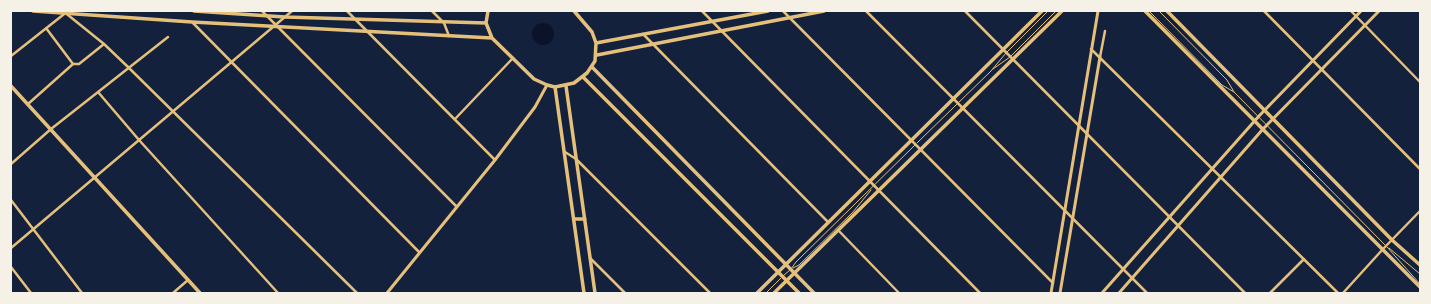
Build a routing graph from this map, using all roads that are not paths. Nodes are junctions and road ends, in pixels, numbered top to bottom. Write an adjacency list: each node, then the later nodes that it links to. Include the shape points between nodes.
1 (33, 11): 28 (main road)
2 (194, 11): 29 (main road)
3 (262, 11): 29 (street)
4 (292, 11): 31 (street)
5 (347, 11): 33 (street)
6 (432, 11): 36 (street)
7 (488, 11): 37 (main road)
8 (574, 11): 48 (main road, via 592,32)
9 (702, 11): 34 (street)
10 (768, 11): 34 (main road)
11 (783, 11): 32 (street)
12 (824, 11): 32 (main road)
13 (866, 11): 74 (street)
14 (965, 11): 52 (street)
15 (1042, 11): 52 (main road)
16 (1048, 11): 52 (lane)
17 (1056, 11): 55 (lane)
18 (1062, 11): 58 (main road)
19 (1098, 11): 51 (street)
20 (1145, 11): 83 (main road)
21 (1149, 11): 73 (lane, via 1222,84)
22 (1159, 11): 73 (lane, via 1227,80)
23 (1167, 11): 78 (main road)
24 (1264, 11): 59 (street)
25 (1351, 11): 30 (street)
26 (1361, 11): 30 (street)
27 (1379, 11): 38 (street)
28 (65, 12): 35 (main road); 40 (street); 49 (street)
29 (267, 16): 31 (main road); 39 (street)
30 (1356, 16): 38 (street); 59 (street)
31 (285, 17): 33 (main road); 39 (street)
32 (790, 18): 42 (main road); 90 (street)
33 (355, 20): 36 (main road); 41 (street)
34 (712, 21): 42 (street); 44 (main road)
35 (192, 22): 39 (main road); 60 (street)
36 (444, 23): 37 (main road); 45 (street)
37 (486, 23): 47 (main road)
38 (1365, 25): 64 (street); 67 (street)
39 (276, 26): 41 (main road); 60 (street); 105 (street)
40 (46, 28): 54 (street); 61 (street)
41 (367, 31): 45 (main road); 82 (street)
42 (722, 31): 50 (main road); 101 (street)
43 (1105, 31): 56 (street)
44 (642, 34): 48 (main road); 50 (street)
45 (448, 36): 47 (main road)
46 (168, 37): 62 (street)
47 (492, 38): 57 (main road)
48 (596, 43): 53 (main road)
49 (104, 44): 61 (street, via 79,64); 62 (street)
50 (653, 44): 53 (main road); 112 (street)
51 (1092, 49): 56 (street); 85 (street)
52 (1004, 51): 55 (street); 65 (lane); 74 (main road)
53 (596, 55): 63 (main road)
54 (11, 56)
55 (1010, 57): 58 (street); 65 (lane)
56 (1100, 57): 88 (street); 97 (street)
57 (513, 58): 68 (main road, via 534,79); 82 (street)
58 (1013, 60): 77 (main road); 85 (street)
59 (1313, 60): 64 (street); 78 (street)
60 (231, 62): 79 (street); 119 (street)
61 (73, 64): 75 (street)
62 (128, 67): 72 (street); 79 (street)
63 (592, 67): 66 (main road); 122 (main road)
64 (1322, 68): 81 (street); 98 (street)
65 (991, 71): 76 (lane)
66 (583, 77): 71 (main road); 127 (main road)
67 (1420, 82)
68 (547, 85): 70 (main road); 95 (street, via 535,107)
69 (11, 86): 75 (main road)
70 (555, 86): 71 (main road); 93 (main road)
71 (566, 86): 94 (main road)
72 (98, 92): 86 (street); 89 (street)
73 (1234, 92): 80 (lane)
74 (952, 99): 76 (street); 90 (main road)
75 (28, 104): 86 (main road)
76 (957, 104): 77 (street); 91 (lane)
77 (961, 108): 92 (main road); 106 (street)
78 (1265, 110): 80 (street); 81 (main road)
79 (172, 111): 89 (street); 143 (street)
80 (1259, 116): 83 (street); 84 (lane)
81 (1273, 118): 84 (street); 116 (main road)
82 (454, 119): 95 (street)
83 (1255, 121): 87 (main road); 97 (street)
84 (1267, 124): 87 (street); 117 (lane)
85 (1079, 127): 88 (street); 106 (street)
86 (51, 129): 96 (street); 100 (main road)
87 (1263, 129): 99 (street); 117 (main road)
88 (1087, 134): 108 (street); 109 (street)
89 (139, 140): 100 (street); 142 (street)
90 (910, 140): 91 (street); 101 (main road)
91 (915, 145): 92 (street); 102 (lane)
92 (919, 150): 103 (main road); 134 (street)
93 (565, 152): 94 (street); 110 (main road)
94 (576, 159): 111 (main road); 148 (street)
95 (495, 160): 105 (street)
96 (11, 164)
97 (1213, 167): 99 (street); 108 (street)
98 (1420, 169)
99 (1221, 176): 113 (street); 121 (street)
100 (95, 178): 114 (street); 132 (main road)
101 (869, 181): 102 (street); 112 (main road)
102 (874, 186): 103 (street); 126 (lane, via 796,262); 126 (lane, via 853,212)
103 (878, 190): 115 (main road); 155 (street)
104 (11, 200): 114 (street)
105 (457, 207): 119 (street)
106 (1066, 211): 109 (street); 134 (street)
107 (1420, 211): 116 (street)
108 (1169, 217): 113 (street); 125 (street)
109 (1073, 218): 125 (street); 137 (street)
110 (574, 219): 111 (main road); 145 (main road)
111 (585, 219): 120 (main road)
112 (828, 222): 122 (main road)
113 (1178, 226): 131 (street); 161 (street)
114 (33, 229): 118 (street); 139 (street)
115 (838, 230): 128 (main road); 154 (street)
116 (1392, 240): 117 (street); 123 (main road)
117 (1384, 247): 129 (lane); 135 (lane); 136 (main road); 164 (street)
118 (11, 248)
119 (419, 252): 144 (street)
120 (590, 258): 146 (main road); 147 (street)
121 (1304, 259): 162 (street); 163 (street)
122 (786, 264): 126 (main road); 127 (main road)
123 (1420, 265)
124 (11, 267): 138 (street)
125 (1123, 269): 131 (street); 158 (street)
126 (791, 270): 128 (main road); 130 (lane)
127 (779, 272): 130 (main road); 149 (main road)
128 (794, 273): 133 (main road); 153 (main road)
129 (1420, 274)
130 (783, 276): 133 (main road); 150 (lane)
131 (1132, 278): 159 (street); 160 (street)
132 (188, 280): 140 (street); 141 (main road)
133 (787, 280): 151 (main road); 152 (main road)
134 (1053, 283): 156 (street)
135 (1420, 284)
136 (1420, 287)
137 (1060, 292): 157 (street)
138 (31, 293)
139 (82, 293)
140 (173, 293)
141 (200, 293)
142 (278, 293)
143 (357, 293)
144 (387, 293)
145 (584, 293)
146 (594, 293)
147 (625, 293)
148 (710, 293)
149 (757, 293)
150 (766, 293)
151 (774, 293)
152 (799, 293)
153 (814, 293)
154 (899, 293)
155 (980, 293)
156 (1052, 293)
157 (1063, 293)
158 (1102, 293)
159 (1119, 293)
160 (1147, 293)
161 (1245, 293)
162 (1270, 293)
163 (1338, 293)
164 (1343, 293)

